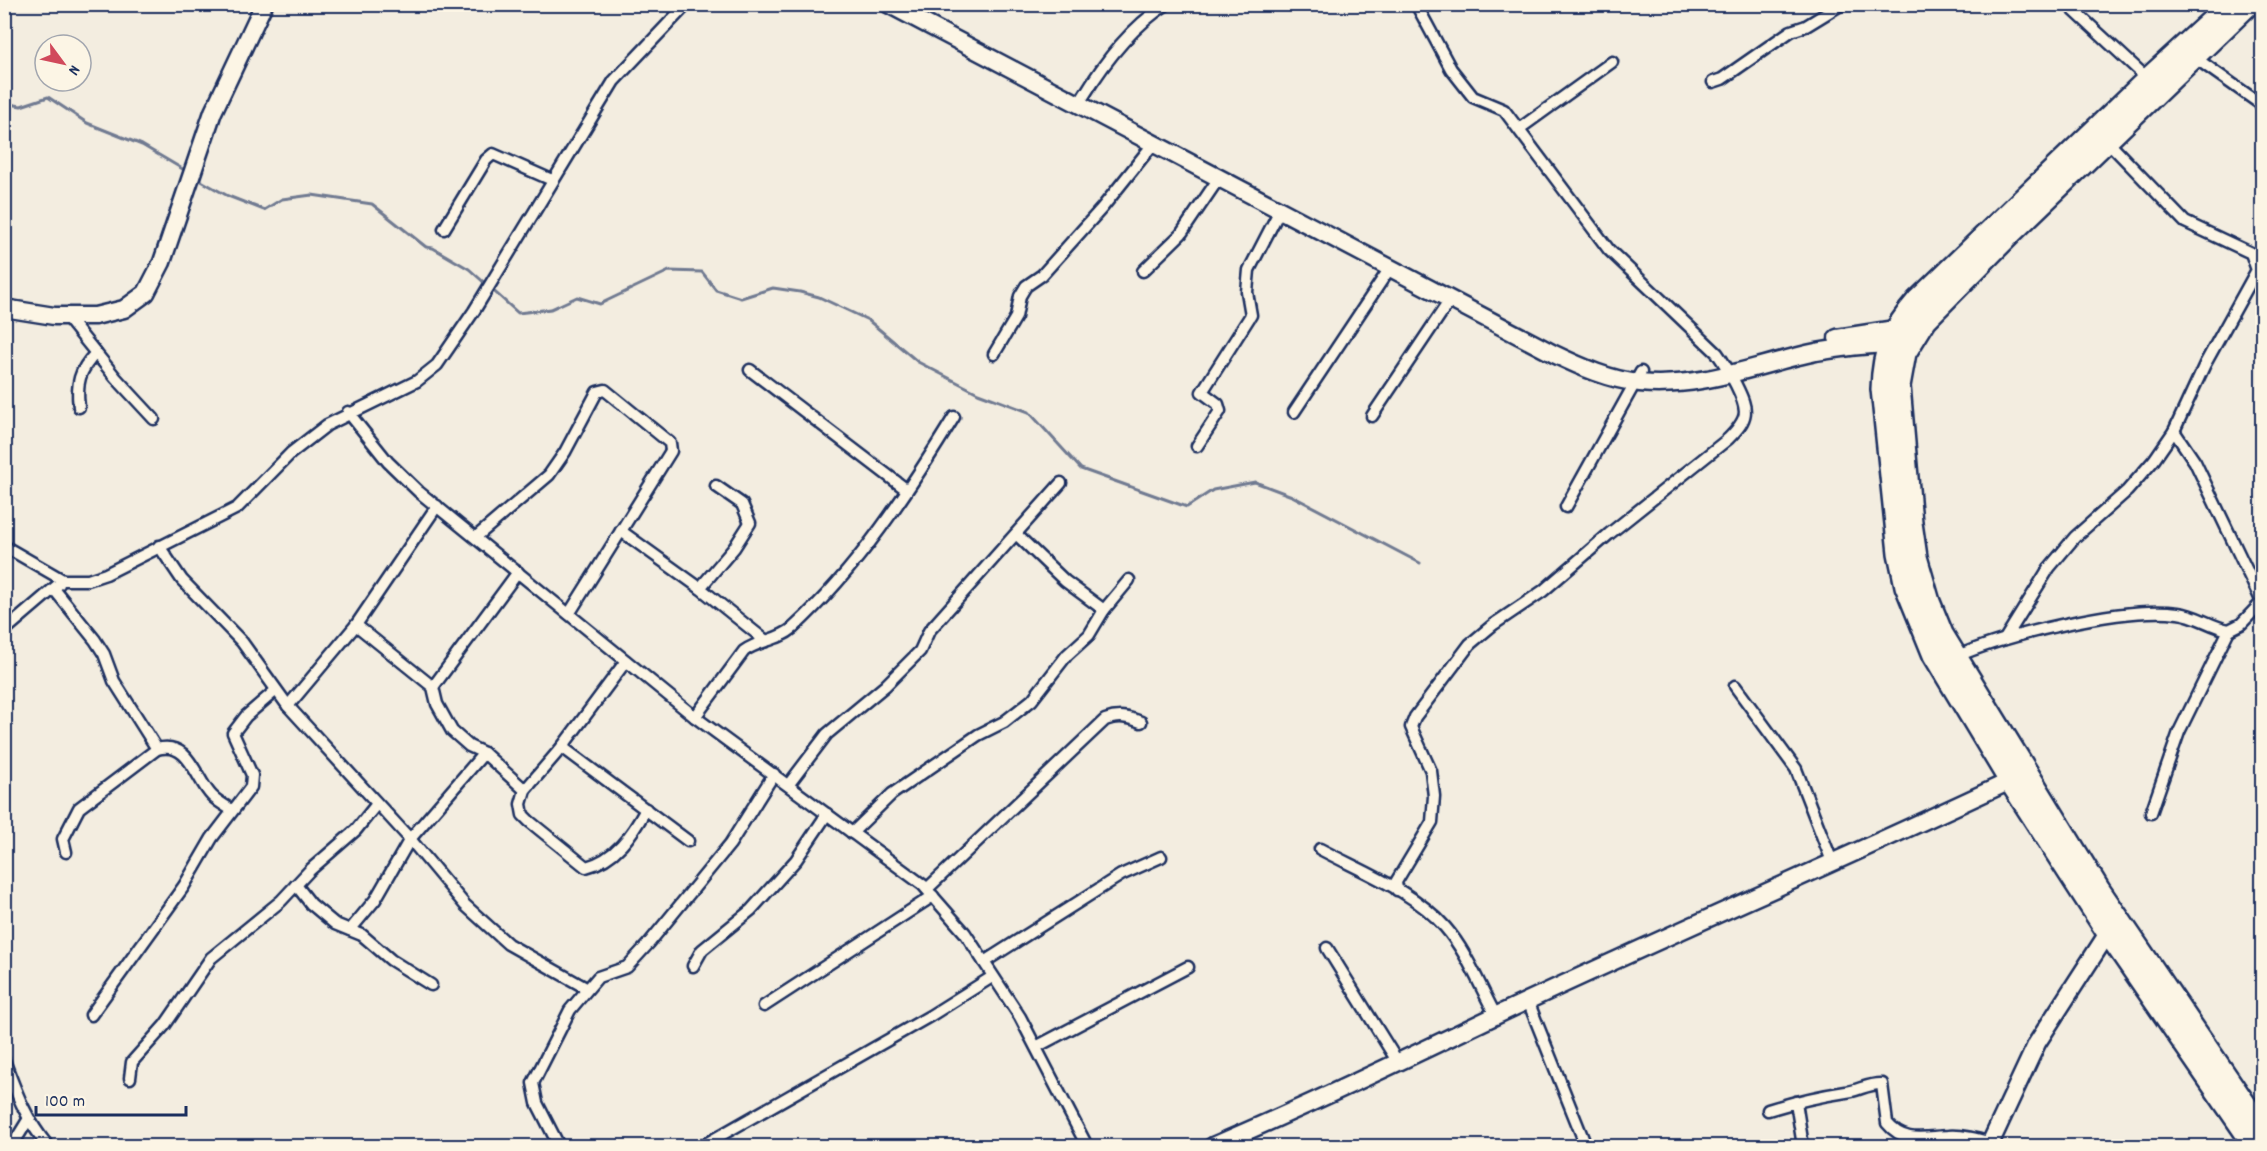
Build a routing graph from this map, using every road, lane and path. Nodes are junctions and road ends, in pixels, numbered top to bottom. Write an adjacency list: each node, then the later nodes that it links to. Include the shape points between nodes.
1 (264, 4): 29 (street, via 213,112 162,262 146,293 111,313)
2 (687, 4): 21 (street, via 614,81)
3 (888, 4): 19 (street)
4 (907, 4): 15 (street)
5 (1167, 4): 15 (street, via 1139,24 1118,47)
6 (1416, 4): 17 (street, via 1451,69 1473,97 1504,110)
7 (1842, 4): 14 (street)
8 (2067, 4): 13 (street)
9 (2230, 4): 13 (highway)
10 (2250, 4): 11 (highway)
11 (2194, 57): 16 (street); 18 (highway)
12 (1612, 62): 17 (street)
13 (2148, 79): 23 (highway)
14 (1713, 81)
15 (1083, 97): 35 (street, via 1556,345)
16 (2262, 105)
17 (1519, 129): 34 (street, via 1609,250)
18 (2108, 142): 23 (highway); 42 (street, via 2185,222 2235,243 2251,253 2256,262 2257,270 2205,364)
19 (1154, 143): 20 (street); 32 (street, via 1102,208 1042,275 1026,286 1016,317)
20 (1219, 178): 22 (street); 26 (street, via 1181,234)
21 (552, 180): 24 (street, via 493,154); 37 (street, via 445,355 429,373 406,387)
22 (1280, 210): 25 (street); 43 (street, via 1249,270 1251,315 1202,392 1218,404 1220,411)
23 (2005, 227): 30 (highway, via 1931,286); 67 (highway, via 1926,319 1905,353 1900,370 1916,557 1929,602)
24 (444, 229)
25 (1390, 268): 27 (street); 38 (street)
26 (1143, 271)
27 (1450, 300): 35 (street, via 1575,364); 39 (street)
28 (4, 308): 29 (street)
29 (66, 316): 31 (street)
30 (1892, 336): 34 (street, via 1819,341); 79 (highway, via 1882,369 1884,425 1906,586 1934,655)
31 (96, 353): 36 (street, via 78,380); 41 (street)
32 (994, 354)
33 (750, 370): 46 (street)
34 (1730, 370): 35 (street, via 1695,381); 95 (street, via 1746,405 1743,421 1736,430 1543,591 1470,644 1415,717 1411,727 1431,771 1432,822 1396,882)
35 (1638, 377): 48 (street)
36 (79, 407)
37 (348, 412): 47 (street, via 394,469); 53 (street, via 291,453 237,508)
38 (1294, 412)
39 (1372, 416)
40 (954, 417): 46 (street)
41 (154, 419)
42 (2174, 431): 59 (street, via 2195,462); 65 (street, via 2136,482 2075,537 2049,568)
43 (1197, 446)
44 (1061, 483): 50 (street)
45 (716, 486): 57 (street, via 742,504 750,523 735,548)
46 (907, 490): 66 (street, via 858,558 792,628 779,638)
47 (437, 506): 51 (street); 62 (street)
48 (1566, 507)
49 (621, 531): 51 (street, via 666,460 670,443 601,388 549,475); 57 (street); 61 (street)
50 (1016, 534): 60 (street, via 1065,581); 80 (street, via 929,631 920,651 827,734)
51 (476, 537): 54 (street)
52 (4, 546): 55 (street)
53 (159, 546): 55 (street, via 106,574 88,580); 71 (street, via 182,580 242,642)
54 (518, 572): 61 (street); 70 (street)
55 (63, 580): 58 (street)
56 (1129, 580): 60 (street)
57 (700, 588): 66 (street)
58 (54, 589): 64 (street); 76 (street, via 95,640 114,681)
59 (2262, 602): 63 (street, via 2241,624)
60 (1104, 610): 87 (street, via 1089,635 1067,655 1032,700 892,794)
61 (568, 614): 68 (street)
62 (356, 625): 70 (street); 72 (street)
63 (2229, 630): 65 (street, via 2185,614 2164,612 2103,618); 85 (street, via 2179,732)
64 (4, 631)
65 (2005, 639): 67 (street)
66 (766, 641): 73 (street, via 744,651)
67 (1955, 657): 117 (highway, via 2099,890)
68 (626, 661): 73 (street); 75 (street)
69 (1735, 686): 93 (street, via 1796,769)
70 (433, 687): 77 (street, via 437,704 452,731)
71 (275, 691): 72 (street); 84 (street, via 233,733 252,775 251,788)
72 (288, 706): 82 (street)
73 (695, 717): 78 (street)
74 (1142, 722): 96 (street, via 1116,716 1105,720)
75 (562, 747): 81 (street); 83 (street)
76 (157, 749): 84 (street, via 166,746 186,756 213,797); 91 (street, via 79,808 63,838)
77 (484, 753): 81 (street); 88 (street)
78 (774, 774): 80 (street); 105 (street, via 730,844 649,943 627,967 598,977)
79 (2010, 781): 93 (street); 98 (highway)
80 (789, 784): 86 (street)
81 (525, 790): 83 (street, via 523,815 586,867 623,845)
82 (376, 805): 88 (street); 94 (street, via 356,830)
83 (645, 809): 89 (street)
84 (232, 810): 108 (street, via 184,886)
85 (2151, 813)
86 (827, 814): 87 (street); 101 (street, via 796,860 751,910 711,941)
87 (852, 833): 96 (street)
88 (410, 839): 97 (street, via 375,900); 105 (street, via 465,905 508,944)
89 (688, 841)
90 (1320, 849): 95 (street)
91 (66, 852)
92 (1161, 857): 100 (street, via 1121,875)
93 (1833, 864): 106 (street)
94 (296, 885): 97 (street, via 311,904 335,924); 113 (street, via 211,958 165,1025 132,1062)
95 (1397, 890): 109 (street, via 1447,929)
96 (930, 892): 100 (street); 107 (street)
97 (350, 930): 104 (street)
98 (2108, 933): 118 (street, via 2037,1043); 127 (highway)
99 (1327, 948): 112 (street)
100 (984, 962): 103 (street)
101 (693, 966)
102 (1188, 967): 110 (street)
103 (992, 977): 110 (street); 119 (street)
104 (431, 985)
105 (586, 988): 122 (street, via 570,1010 534,1083 537,1103)
106 (1528, 1001): 109 (street); 125 (street)
107 (764, 1006)
108 (91, 1015)
109 (1496, 1016): 112 (street)
110 (1036, 1047): 123 (street)
111 (4, 1060): 116 (street)
112 (1399, 1064): 124 (street)
113 (130, 1078)
114 (1796, 1102): 115 (street); 118 (street, via 1882,1084 1887,1123 1903,1136 1967,1137); 126 (street)
115 (1768, 1110)
116 (28, 1120): 120 (street); 121 (street)
117 (2262, 1129)
118 (1990, 1144)
119 (706, 1145)
120 (12, 1146)
121 (48, 1146)
122 (559, 1146)
123 (1087, 1146)
124 (1213, 1146)
125 (1586, 1146)
126 (1803, 1146)
127 (2255, 1146)

